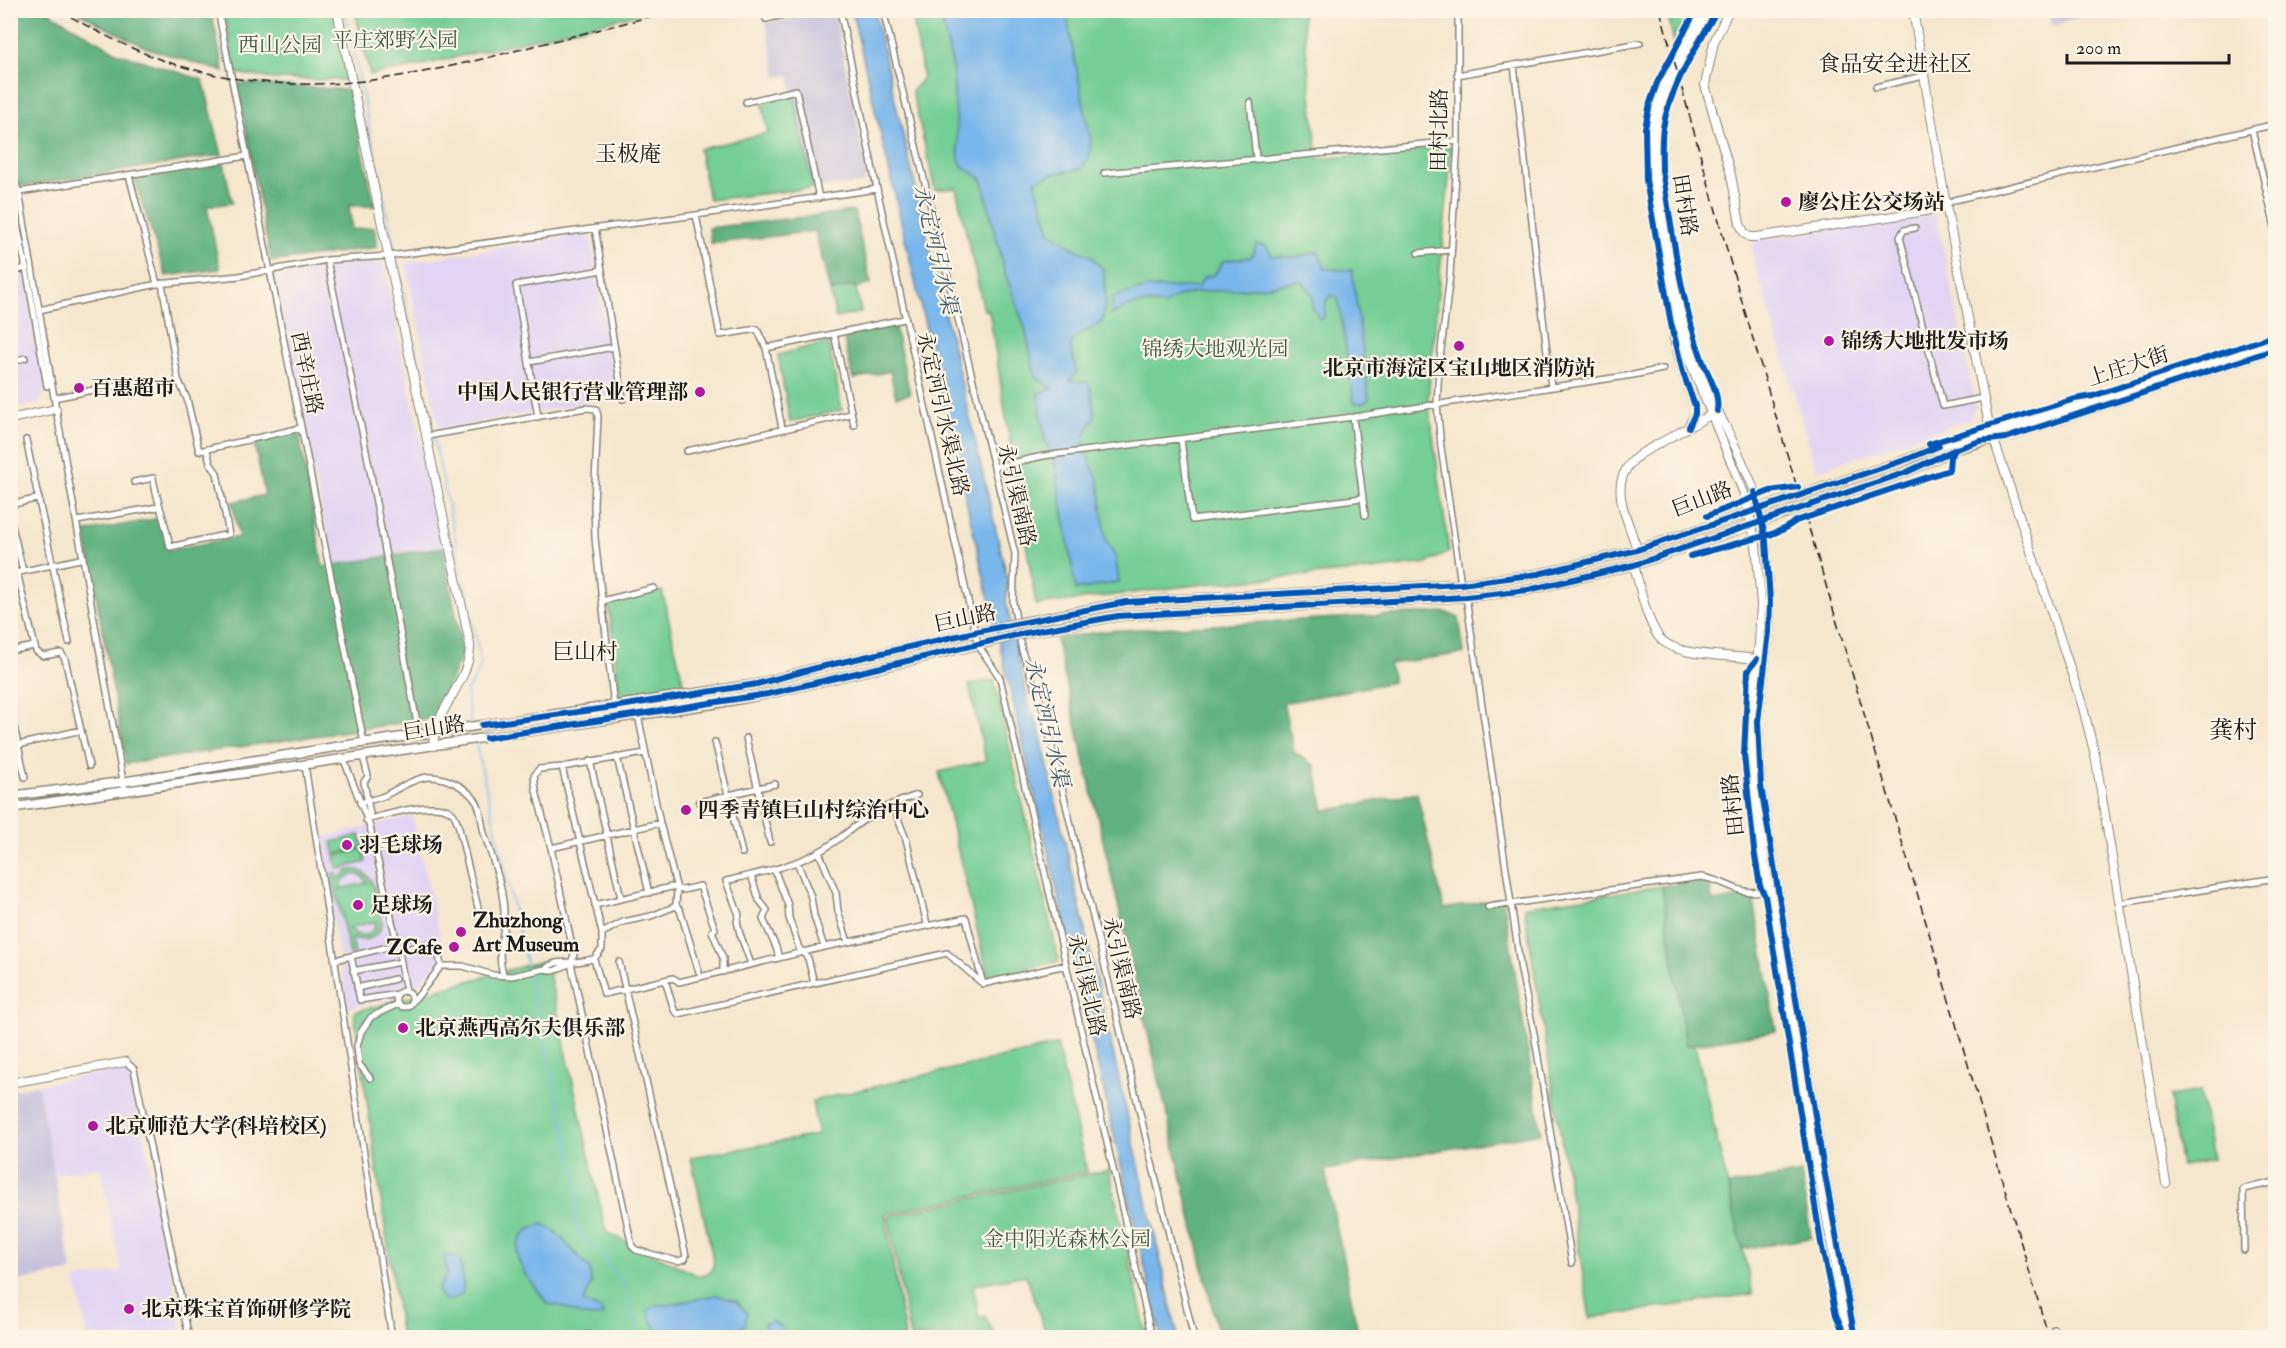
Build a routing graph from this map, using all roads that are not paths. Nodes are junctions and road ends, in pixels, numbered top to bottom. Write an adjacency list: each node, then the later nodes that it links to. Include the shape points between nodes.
1 (219, 10): 22 (street, 西辛庄路)
2 (337, 10): 39 (main road)
3 (803, 10): 11 (street)
4 (840, 10): 28 (street, 永定河引水渠北路)
5 (883, 10): 83 (street, 永引渠南路)
6 (1458, 10): 14 (street, 田村北路)
7 (1702, 10): 47 (main road, 田村路, via 1668,72 1650,139 1650,166)
8 (1711, 10): 68 (main road, 田村路, via 1667,94 1660,118 1657,159 1676,285)
9 (1729, 10): 32 (main road, via 1717,33 1706,85 1745,234 1757,237)
10 (1913, 10): 15 (main road)
11 (766, 18)
12 (1640, 43): 13 (street)
13 (1514, 65): 14 (street); 62 (street)
14 (1457, 75): 21 (street, 田村北路)
15 (1923, 76): 16 (street); 32 (main road)
16 (1876, 87)
17 (746, 102): 31 (street, via 796,90)
18 (1250, 102): 23 (street)
19 (2276, 124): 20 (street)
20 (2252, 130): 32 (street); 36 (street)
21 (1458, 141): 23 (street); 37 (street, 田村北路)
22 (247, 156): 26 (street); 41 (street, 西辛庄路)
23 (1256, 158): 25 (street)
24 (10, 171): 27 (street)
25 (1104, 173)
26 (129, 175): 29 (street); 46 (street)
27 (12, 181): 29 (street)
28 (877, 189): 31 (street); 49 (street, 永定河引水渠北路)
29 (19, 192): 48 (street)
30 (11, 195): 43 (street)
31 (819, 198): 33 (street)
32 (1946, 205): 64 (main road)
33 (696, 215): 34 (street); 53 (street, via 720,335 757,329)
34 (595, 228): 39 (street); 42 (street)
35 (1915, 228): 64 (street, via 1904,230 1900,237 1943,406)
36 (2276, 232)
37 (1450, 250): 38 (street); 66 (street, 田村北路)
38 (1418, 254)
39 (389, 256): 40 (street); 77 (main road)
40 (327, 260): 41 (street); 113 (street)
41 (269, 270): 46 (street); 75 (street, 西辛庄路)
42 (602, 270): 52 (street); 58 (street, via 516,285)
43 (26, 271): 44 (street); 45 (street); 61 (street)
44 (10, 272)
45 (19, 276)
46 (160, 284): 48 (street); 81 (street, via 178,379 187,399 199,451)
47 (1670, 290): 68 (main road, 田村路, via 1683,345); 74 (main road, via 1673,335 1695,406)
48 (39, 310): 63 (street)
49 (904, 319): 50 (street); 102 (street, 永定河引水渠北路)
50 (834, 334): 53 (street); 69 (street)
51 (2276, 342): 78 (main road, 巨山路)
52 (614, 347): 58 (street); 65 (street)
53 (766, 348): 76 (street)
54 (2276, 349): 78 (main road, 巨山路, via 2006,438)
55 (10, 351): 57 (street)
56 (25, 358): 57 (street)
57 (12, 362)
58 (529, 362): 70 (street)
59 (1663, 369): 62 (street)
60 (128, 383): 63 (street)
61 (47, 386)
62 (1551, 387): 66 (street)
63 (54, 398): 67 (street)
64 (1983, 398): 78 (main road)
65 (623, 399)
66 (1437, 404): 71 (street); 98 (street, 田村北路)
67 (56, 409): 72 (main road); 91 (street)
68 (1714, 412): 74 (main road); 107 (main road, 田村路, bridge, via 1745,496 1756,544); 107 (main road, 田村路, bridge, via 1744,462 1766,541 1770,602)
69 (851, 414): 73 (street); 76 (street)
70 (538, 417): 77 (street); 101 (street, via 596,409 595,538)
71 (1353, 417): 80 (street); 86 (street)
72 (10, 419)
73 (854, 424)
74 (1689, 427): 92 (main road, via 1633,459 1622,476 1620,500)
75 (301, 428): 81 (street); 116 (street, 西辛庄路)
76 (782, 428): 82 (street)
77 (428, 436): 112 (main road, via 470,645 469,660)
78 (1993, 436): 92 (main road, 巨山路, via 1978,434 1952,441); 95 (main road, 巨山路, via 1907,472); 160 (main road, via 2089,729)
79 (26, 440): 85 (street)
80 (1181, 440): 83 (street, via 1043,456); 86 (street, via 1192,520)
81 (207, 450): 88 (street, via 217,473 229,534 170,547)
82 (687, 452)
83 (994, 467): 209 (street, 永引渠南路, via 1015,554 1013,603 1022,651 1043,710)
84 (134, 482): 88 (street, via 153,478)
85 (39, 498): 87 (street); 94 (street)
86 (1362, 498): 89 (street)
87 (10, 505)
88 (158, 507): 91 (street)
89 (1365, 515)
90 (10, 518): 96 (street)
91 (77, 521): 93 (street)
92 (1636, 550): 98 (main road, 巨山路, via 1538,574)
93 (84, 556): 94 (street); 129 (street)
94 (53, 564): 96 (street); 103 (street)
95 (1634, 564): 100 (main road, 巨山路, via 1528,590); 107 (main road, via 1653,627 1664,642 1677,650)
96 (20, 572): 97 (street); 105 (street)
97 (10, 574)
98 (1461, 584): 102 (main road, 巨山路, bridge, via 1126,602)
99 (654, 588): 101 (street)
100 (1466, 597): 104 (main road, 巨山路, bridge, via 1118,616); 161 (street)
101 (602, 601): 108 (street)
102 (975, 633): 104 (street, 永定河引水渠北路); 108 (main road, 巨山路, via 757,684)
103 (69, 642)
104 (978, 645): 110 (main road, 巨山路, via 768,694); 181 (street, 永引渠北路, via 1000,678)
105 (34, 646): 106 (street); 111 (street, via 40,656 61,653 64,657)
106 (10, 651)
107 (1762, 660): 157 (main road, via 1752,703 1751,745); 212 (main road, via 1758,721 1761,786)
108 (614, 707): 112 (main road, 巨山路)
109 (10, 708): 118 (street)
110 (639, 715): 119 (main road, 巨山路); 120 (street)
111 (81, 730): 118 (street); 126 (street)
112 (434, 732): 113 (main road, 巨山路); 119 (main road)
113 (418, 734): 116 (main road, 巨山路)
114 (746, 738): 133 (street)
115 (10, 742): 118 (street)
116 (364, 742): 129 (main road, 巨山路)
117 (715, 742): 135 (street)
118 (18, 745): 128 (street)
119 (433, 746): 121 (main road, 巨山路)
120 (645, 753): 122 (street); 144 (street)
121 (363, 757): 123 (main road, 巨山路); 130 (street, via 368,776)
122 (617, 757): 124 (street); 145 (street)
123 (344, 760): 125 (main road, 巨山路); 132 (street)
124 (590, 762): 127 (street); 146 (street)
125 (305, 765): 134 (main road, 巨山路); 176 (street)
126 (89, 766)
127 (562, 767): 147 (street); 149 (street, via 539,769 534,776)
128 (25, 777)
129 (122, 782): 134 (street); 137 (main road, 巨山路)
130 (364, 782): 132 (street); 138 (street)
131 (775, 784): 133 (street)
132 (352, 785): 140 (street)
133 (756, 788): 135 (street); 148 (street)
134 (125, 792): 142 (main road, 巨山路)
135 (727, 795): 139 (street); 151 (street)
136 (917, 795): 141 (street)
137 (10, 796)
138 (368, 801): 140 (street); 143 (street, via 370,814); 186 (street, via 428,777 464,788 478,804 501,883 505,921 498,959)
139 (699, 802)
140 (360, 803): 143 (street)
141 (892, 804): 150 (street); 166 (street, via 906,839)
142 (10, 808)
143 (366, 820): 165 (street, via 429,806 453,813); 169 (street)
144 (660, 823): 145 (street); 156 (street)
145 (634, 829): 146 (street); 158 (street)
146 (607, 835): 147 (street); 159 (street)
147 (579, 841): 149 (street); 162 (street)
148 (770, 842)
149 (551, 848): 179 (street, via 574,955)
150 (819, 852): 152 (street); 168 (street, via 836,893)
151 (742, 853)
152 (797, 862): 153 (street); 170 (street)
153 (774, 869): 154 (street); 172 (street)
154 (751, 875): 174 (street, via 759,900 767,910 763,919); 180 (street, via 726,881)
155 (2276, 878): 160 (street)
156 (677, 889): 158 (street); 163 (street); 185 (street, via 700,886 723,958)
157 (1770, 889): 161 (street, via 1743,892 1716,879 1701,877); 211 (main road)
158 (648, 893): 159 (street)
159 (621, 898): 162 (street)
160 (2121, 903): 201 (main road)
161 (1512, 904): 164 (street); 203 (street)
162 (595, 905): 167 (street)
163 (676, 906): 167 (street, via 623,922); 184 (street)
164 (1488, 907)
165 (480, 916)
166 (927, 924): 168 (street); 190 (street, via 966,918)
167 (602, 933): 175 (street, via 602,949)
168 (848, 942): 170 (street)
169 (397, 943): 171 (street); 173 (street)
170 (824, 947): 172 (street)
171 (399, 951): 177 (street); 182 (street, via 433,942)
172 (803, 953): 174 (street); 189 (street)
173 (351, 956): 176 (street); 183 (street)
174 (779, 958): 180 (street)
175 (594, 959): 179 (street); 192 (street, via 604,994)
176 (335, 960): 207 (street)
177 (401, 962): 183 (street); 193 (street)
178 (620, 962): 192 (street)
179 (571, 963): 186 (street, via 552,963 545,969 519,975); 192 (street, via 632,1246 677,1261 686,1256)
180 (751, 964): 185 (street)
181 (1065, 965): 190 (street); 208 (street, 永引渠北路)
182 (441, 966): 186 (street); 195 (street)
183 (353, 971): 191 (street)
184 (699, 972)
185 (723, 972): 188 (street, via 679,982 673,978)
186 (503, 974)
187 (395, 979): 191 (street)
188 (665, 980): 189 (street, via 678,1014); 192 (street)
189 (814, 982): 190 (street, via 947,953)
190 (983, 984)
191 (357, 988): 194 (street, via 360,1000)
192 (626, 989)
193 (406, 992): 194 (street); 195 (street)
194 (398, 994): 196 (street)
195 (411, 1002): 196 (street, via 405,1006)
196 (398, 1004): 198 (street, via 371,1017 361,1032 358,1064)
197 (126, 1062): 199 (main road); 206 (street, via 134,1069)
198 (370, 1078)
199 (10, 1083)
200 (2276, 1182): 202 (street, via 2243,1189)
201 (2166, 1183)
202 (2244, 1250)
203 (1572, 1263)
204 (2054, 1329): 213 (street)
205 (1833, 1335): 210 (street)
206 (189, 1338)
207 (392, 1338)
208 (1152, 1338)
209 (1194, 1338)
210 (1821, 1338)
211 (1848, 1338)
212 (1855, 1338)
213 (2057, 1338)

